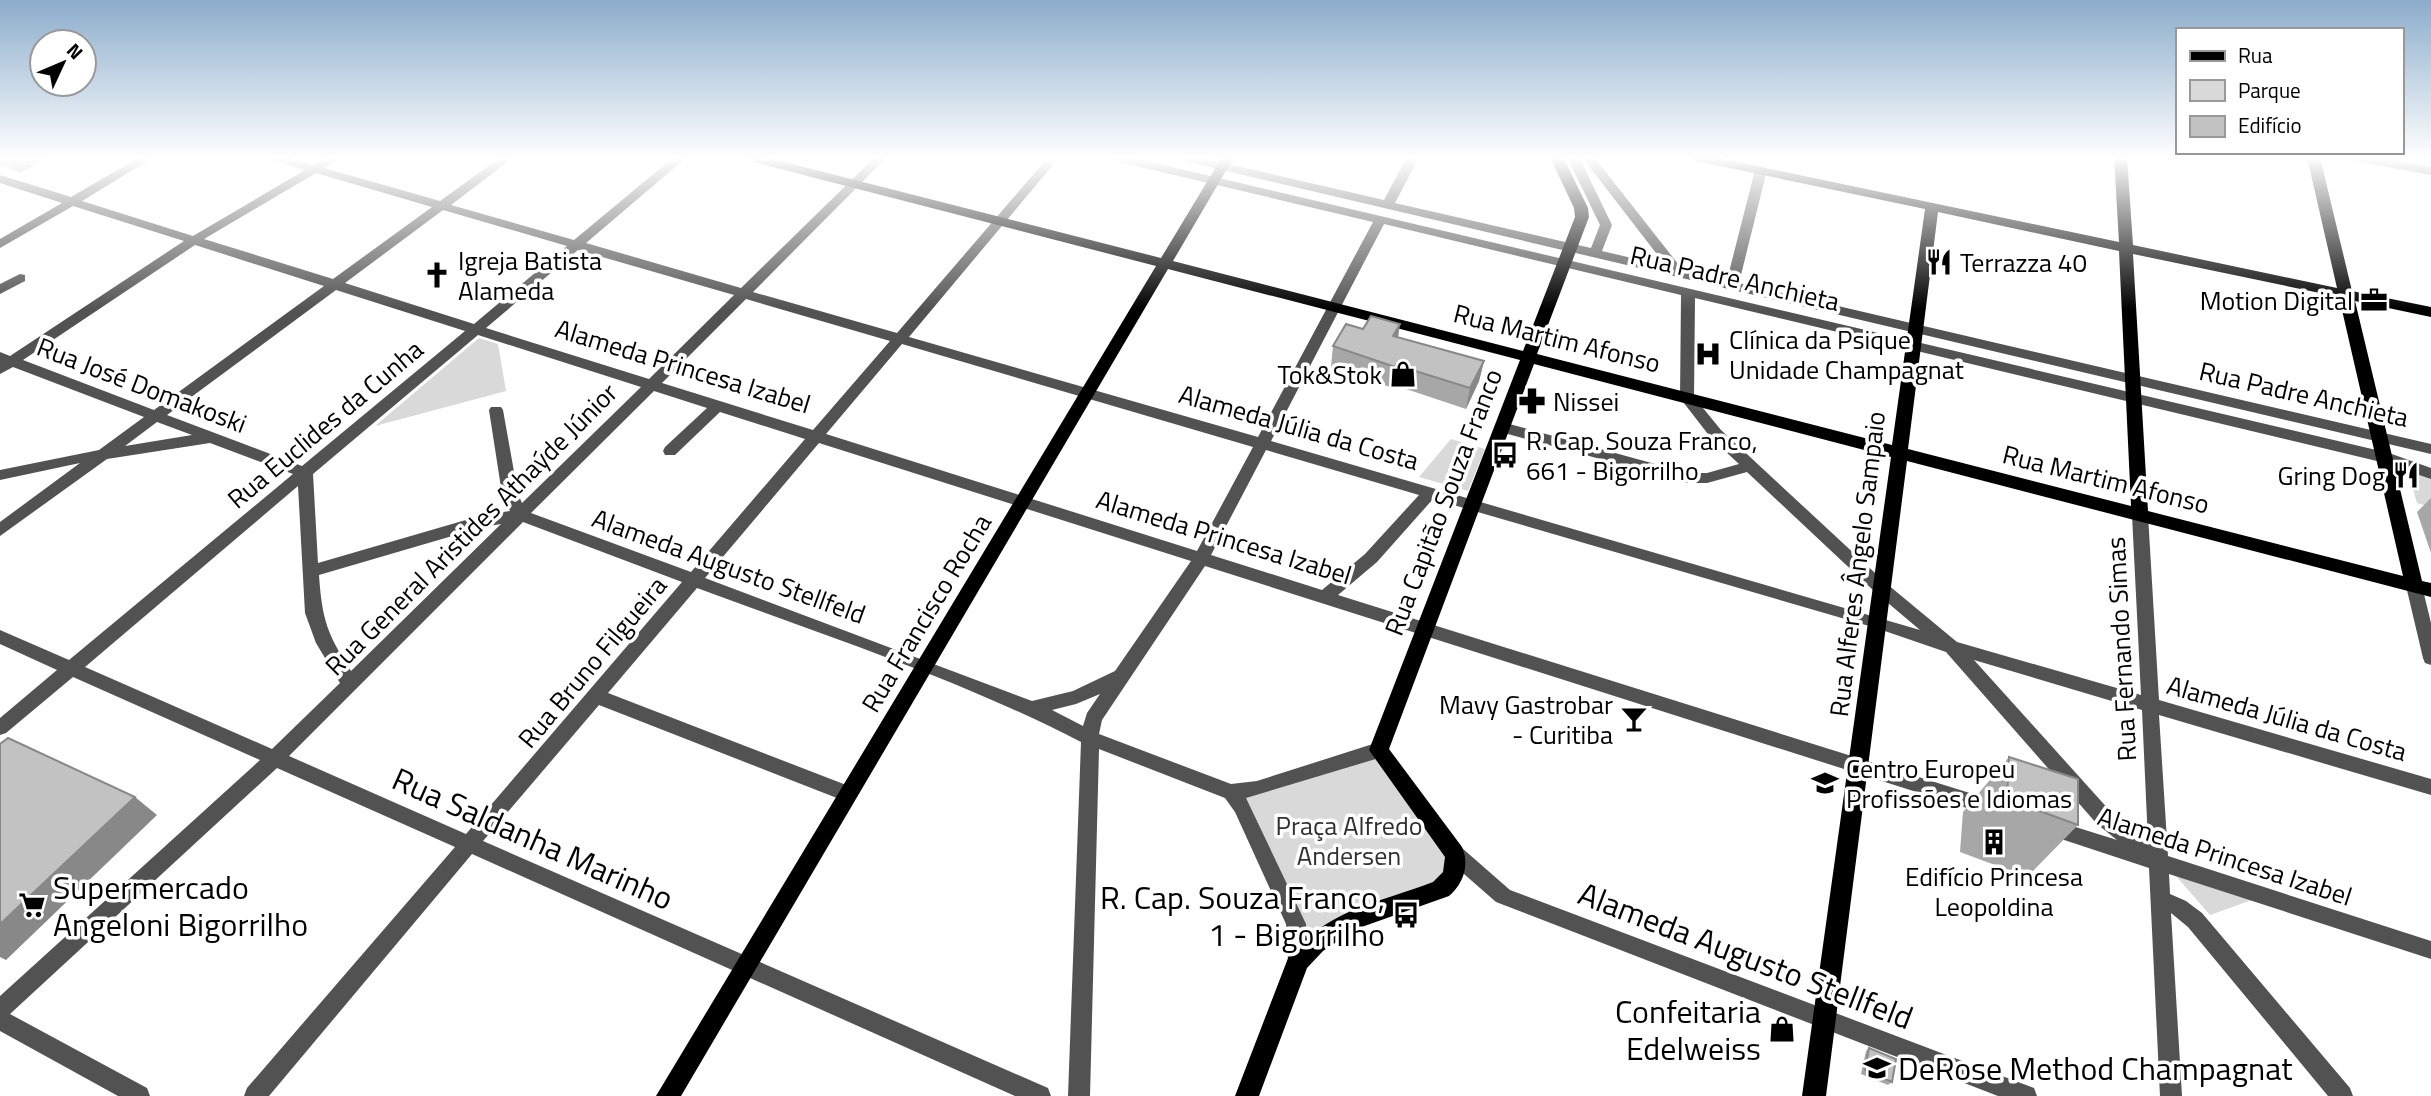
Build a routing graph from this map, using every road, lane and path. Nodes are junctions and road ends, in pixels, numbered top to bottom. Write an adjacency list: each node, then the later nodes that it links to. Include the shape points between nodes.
1 (61, 208): 24 (street)
2 (92, 208): 23 (street, Alameda Princesa Izabel)
3 (249, 208): 23 (street)
4 (439, 208): 33 (street)
5 (449, 208): 25 (street, Alameda Júlia da Costa)
6 (620, 208): 25 (street, Rua Euclides da Cunha)
7 (829, 208): 36 (street, Rua General Aristides Athaýde Júnior)
8 (951, 208): 22 (main road, Rua Martim Afonso)
9 (1011, 208): 22 (street, Rua Bruno Filgueira)
10 (1198, 208): 30 (main road, Rua Francisco Rocha)
11 (1344, 208): 21 (street, Rua Padre Anchieta)
12 (1401, 208): 26 (street, Rua Padre Anchieta)
13 (1579, 208): 26 (main road, Rua Capitão Souza Franco, via 1582,214)
14 (1598, 208): 28 (street, via 1606,225)
15 (1628, 208): 31 (street)
16 (1751, 208): 34 (street)
17 (1932, 208): 42 (main road, Rua Alferes Ângelo Sampaio)
18 (1937, 208): 27 (main road)
19 (2124, 208): 27 (main road, Rua Fernando Simas)
20 (2326, 208): 38 (main road)
21 (1380, 220): 29 (street, Rua Padre Anchieta); 39 (street)
22 (1000, 221): 30 (main road, Rua Martim Afonso); 43 (street, Rua Bruno Filgueira)
23 (194, 240): 33 (street, Alameda Princesa Izabel); 45 (street)
24 (0, 244)
25 (576, 245): 36 (street, Alameda Júlia da Costa); 41 (street, Rua Euclides da Cunha)
26 (1570, 248): 28 (street, Rua Padre Anchieta); 29 (main road, Rua Capitão Souza Franco)
27 (2126, 248): 38 (main road); 46 (main road, Rua Fernando Simas)
28 (1595, 253): 31 (street, Rua Padre Anchieta)
29 (1564, 263): 37 (street, Rua Padre Anchieta); 44 (main road, Rua Capitão Souza Franco)
30 (1164, 264): 39 (main road, Rua Martim Afonso); 48 (main road, Rua Francisco Rocha)
31 (1678, 273): 34 (street, Rua Padre Anchieta)
32 (20, 278): 35 (street)
33 (335, 284): 41 (street, Alameda Princesa Izabel); 53 (street)
34 (1732, 285): 42 (street, Rua Padre Anchieta)
35 (0, 290)
36 (744, 293): 43 (street, Alameda Júlia da Costa); 47 (street, Rua General Aristides Athaýde Júnior)
37 (1688, 293): 42 (street, Rua Padre Anchieta); 49 (street)
38 (2346, 294): 40 (main road); 57 (main road)
39 (1334, 307): 44 (main road, Rua Martim Afonso); 58 (street)
40 (2431, 312)
41 (477, 329): 47 (street, Alameda Princesa Izabel); 65 (street, Rua Euclides da Cunha)
42 (1915, 337): 46 (street, Rua Padre Anchieta); 50 (street, Rua Padre Anchieta); 62 (main road, Rua Alferes Ângelo Sampaio)
43 (900, 338): 48 (street, Alameda Júlia da Costa); 55 (street, Rua Bruno Filgueira)
44 (1528, 358): 49 (main road, Rua Martim Afonso); 54 (main road, Rua Capitão Souza Franco)
45 (4, 363): 53 (street, Rua José Domakoski)
46 (2133, 379): 50 (main road, Rua Fernando Simas); 57 (street, Rua Padre Anchieta)
47 (652, 384): 51 (street, Alameda Princesa Izabel); 72 (street, Rua General Aristides Athaýde Júnior)
48 (1087, 393): 58 (street, Alameda Júlia da Costa); 70 (main road, Rua Francisco Rocha)
49 (1687, 398): 62 (main road, Rua Martim Afonso); 64 (street, via 1703,421)
50 (2134, 398): 63 (street, Rua Padre Anchieta); 73 (main road, Rua Fernando Simas)
51 (719, 405): 55 (street, Alameda Princesa Izabel); 60 (street)
52 (496, 410): 69 (street)
53 (156, 416): 56 (street, Rua José Domakoski); 61 (street)
54 (1502, 427): 64 (street, via 1688,478 1707,478); 71 (main road, Rua Capitão Souza Franco)
55 (817, 436): 70 (street, Alameda Princesa Izabel); 78 (street, Rua Bruno Filgueira)
56 (210, 437): 61 (street); 65 (street, Rua José Domakoski)
57 (2379, 437): 59 (street, Rua Padre Anchieta); 63 (main road)
58 (1262, 443): 68 (street, Alameda Júlia da Costa); 76 (street)
59 (2431, 449)
60 (670, 451)
61 (105, 453): 67 (street); 75 (street)
62 (1899, 453): 73 (main road, Rua Martim Afonso); 79 (main road, Rua Alferes Ângelo Sampaio)
63 (2384, 457): 66 (street, Rua Padre Anchieta); 80 (main road)
64 (1750, 466): 79 (street)
65 (305, 473): 77 (street); 88 (street, Rua Euclides da Cunha)
66 (2431, 474)
67 (0, 475)
68 (1430, 492): 71 (street, Alameda Júlia da Costa); 81 (street, via 1371,558)
69 (510, 494): 72 (street); 74 (street)
70 (1023, 501): 76 (street, Alameda Princesa Izabel); 87 (main road, Rua Francisco Rocha)
71 (1472, 504): 82 (street, Alameda Júlia da Costa); 83 (main road, Rua Capitão Souza Franco)
72 (520, 515): 74 (street); 78 (street, Alameda Augusto Stellfeld); 90 (street, Rua General Aristides Athaýde Júnior)
73 (2140, 515): 80 (main road, Rua Martim Afonso); 92 (street, Rua Fernando Simas)
74 (483, 521): 77 (street)
75 (0, 530)
76 (1202, 557): 81 (street, Alameda Princesa Izabel); 89 (street)
77 (309, 572): 90 (street, via 318,630)
78 (694, 581): 87 (street, Alameda Augusto Stellfeld); 91 (street, Rua Bruno Filgueira)
79 (1881, 588): 82 (main road, Rua Alferes Ângelo Sampaio); 85 (street)
80 (2422, 588): 86 (street)
81 (1326, 596): 83 (street, Alameda Princesa Izabel)
82 (1877, 622): 85 (street, Alameda Júlia da Costa); 98 (main road, Rua Alferes Ângelo Sampaio)
83 (1425, 628): 96 (main road, Rua Capitão Souza Franco); 98 (street, Alameda Princesa Izabel)
84 (0, 637): 88 (street, Rua Saldanha Marinho)
85 (1952, 647): 92 (street, Alameda Júlia da Costa); 103 (street)
86 (2431, 658)
87 (925, 666): 93 (street, Alameda Augusto Stellfeld); 101 (main road, Rua Francisco Rocha)
88 (71, 668): 94 (street, Rua Euclides da Cunha); 97 (street, Rua Saldanha Marinho)
89 (1121, 676): 93 (street, via 1076,697); 95 (street, via 1093,718)
90 (350, 684): 97 (street, Rua General Aristides Athaýde Júnior)
91 (596, 695): 101 (street); 105 (street, Rua Bruno Filgueira)
92 (2150, 705): 99 (street, Alameda Júlia da Costa); 108 (street, Rua Fernando Simas)
93 (1031, 708): 95 (street, Alameda Augusto Stellfeld)
94 (0, 728)
95 (1090, 738): 100 (street, Alameda Augusto Stellfeld); 120 (street)
96 (1379, 750): 100 (street, via 1256,789); 107 (main road)
97 (275, 758): 105 (street, Rua Saldanha Marinho); 113 (street, Rua General Aristides Athaýde Júnior)
98 (1859, 764): 102 (street, Alameda Princesa Izabel); 114 (main road, Rua Alferes Ângelo Sampaio)
99 (2431, 787)
100 (1231, 792): 111 (street, via 1296,924)
101 (848, 794): 112 (main road, Rua Francisco Rocha)
102 (2011, 814)
103 (2104, 818): 106 (street, via 2107,833); 108 (street)
104 (2036, 822): 106 (street, Alameda Princesa Izabel)
105 (469, 844): 112 (street, Rua Saldanha Marinho); 117 (street, Rua Bruno Filgueira)
106 (2099, 844): 108 (street, Alameda Princesa Izabel)
107 (1455, 854): 111 (main road, via 1453,876 1440,889 1345,920); 114 (street, Alameda Augusto Stellfeld, via 1503,896)
108 (2158, 863): 109 (street, Rua Fernando Simas); 110 (street, Alameda Princesa Izabel)
109 (2160, 899): 124 (street, Rua Fernando Simas); 125 (street, via 2195,920)
110 (2431, 950)
111 (1298, 961): 121 (main road)
112 (746, 966): 118 (main road, Rua Francisco Rocha); 119 (street, Rua Saldanha Marinho)
113 (0, 1010)
114 (1824, 1019): 122 (main road, Rua Alferes Ângelo Sampaio); 123 (street, Alameda Augusto Stellfeld)
115 (0, 1020): 116 (street)
116 (139, 1096)
117 (255, 1096)
118 (668, 1096)
119 (1040, 1096)
120 (1079, 1096)
121 (1247, 1096)
122 (1814, 1096)
123 (2026, 1096)
124 (2171, 1096)
125 (2342, 1096)

